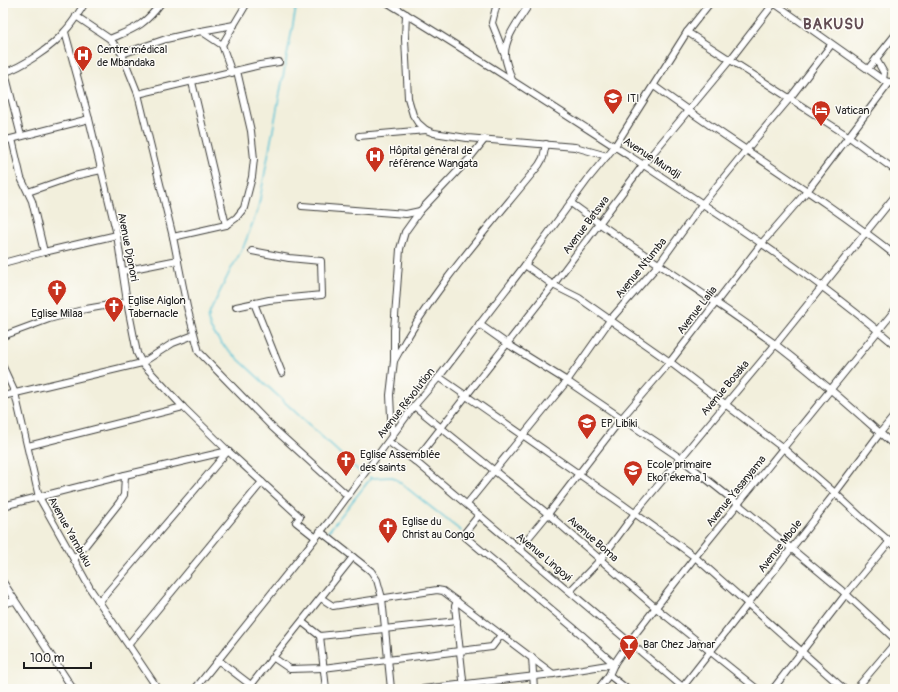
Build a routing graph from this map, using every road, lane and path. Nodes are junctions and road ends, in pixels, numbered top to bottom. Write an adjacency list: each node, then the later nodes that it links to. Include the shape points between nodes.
1 (85, 3): 10 (street)
2 (161, 3): 16 (street, via 144,23)
3 (247, 3): 11 (street)
4 (388, 3): 9 (street, Avenue Mundji)
5 (494, 3): 20 (street, via 496,7 492,23)
6 (530, 3): 20 (street, via 510,34)
7 (710, 3): 14 (street, Avenue Révolution)
8 (774, 3): 18 (street); 22 (street, Avenue Batswa)
9 (406, 14): 27 (street, Avenue Mundji); 36 (street, via 408,98 413,115)
10 (76, 16): 13 (street); 16 (street)
11 (234, 24): 12 (street); 17 (street)
12 (202, 31): 17 (street); 19 (street, via 166,39)
13 (65, 32): 26 (street, via 40,53); 35 (street, Avenue Djonori)
14 (687, 32): 22 (street); 31 (street, Avenue Révolution)
15 (895, 35): 21 (street)
16 (110, 39): 19 (street)
17 (222, 45): 25 (street)
18 (831, 45): 24 (street); 33 (street, Avenue Ntumba)
19 (122, 54): 32 (street)
20 (505, 56): 27 (street)
21 (876, 59): 24 (street); 28 (street, via 884,73)
22 (730, 60): 33 (street); 34 (street, Avenue Batswa)
23 (280, 62): 25 (street)
24 (868, 69): 28 (street)
25 (235, 72): 29 (street); 58 (street, via 251,131 254,159 244,208)
26 (4, 73): 37 (street)
27 (512, 80): 44 (street, Avenue Mundji)
28 (883, 80): 30 (street)
29 (192, 82): 32 (street); 58 (street)
30 (892, 83): 39 (street, Avenue Lalia)
31 (654, 86): 34 (street); 44 (street, Avenue Révolution)
32 (138, 94): 61 (street)
33 (790, 98): 39 (street); 45 (street, Avenue Ntumba)
34 (689, 111): 45 (street); 47 (street, Avenue Batswa)
35 (90, 119): 37 (street); 48 (street, Avenue Djonori)
36 (426, 130): 38 (street); 41 (street)
37 (21, 136): 40 (street)
38 (359, 136)
39 (848, 136): 49 (street); 50 (street, Avenue Lalia)
40 (12, 139): 42 (street); 51 (street, via 21,178)
41 (485, 139): 43 (street); 56 (street)
42 (3, 141)
43 (546, 144): 46 (street, via 575,147); 86 (street, via 539,165 472,247 419,318)
44 (615, 146): 46 (street, Avenue Révolution); 47 (street, Avenue Mundji)
45 (747, 149): 50 (street); 54 (street, Avenue Ntumba)
46 (607, 156): 53 (street, Avenue Révolution)
47 (643, 165): 54 (street, Avenue Mundji); 57 (street, Avenue Batswa)
48 (101, 170): 51 (street, via 74,176); 60 (street, Avenue Djonori)
49 (895, 170)
50 (808, 190): 59 (street); 62 (street, Avenue Lalia)
51 (28, 192): 64 (street)
52 (895, 196): 59 (street, Avenue Bosaka)
53 (571, 203): 57 (street); 69 (street, Avenue Révolution)
54 (703, 203): 62 (street, Avenue Mundji); 68 (street, Avenue Ntumba)
55 (302, 206): 56 (street, via 406,214)
56 (420, 211): 86 (street, via 405,232 400,248)
57 (599, 224): 68 (street); 71 (street, Avenue Batswa)
58 (226, 225): 61 (street)
59 (866, 232): 65 (street); 72 (street, Avenue Bosaka)
60 (117, 235): 64 (street); 70 (street, Avenue Djonori)
61 (173, 237): 66 (street)
62 (762, 243): 72 (street, Avenue Mundji); 75 (street, Avenue Lalia)
63 (252, 251): 74 (street, via 321,261 321,296)
64 (44, 252): 67 (street)
65 (895, 255)
66 (178, 260): 70 (street); 81 (street)
67 (3, 263)
68 (659, 264): 75 (street); 78 (street, Avenue Ntumba)
69 (525, 265): 71 (street); 79 (street, Avenue Révolution)
70 (123, 271): 73 (street, Avenue Djonori)
71 (553, 285): 78 (street, via 579,298); 83 (street, Avenue Batswa)
72 (822, 286): 80 (street, Avenue Mundji); 84 (street, Avenue Bosaka)
73 (127, 302): 82 (street, via 49,319); 88 (street, Avenue Djonori, via 137,353)
74 (254, 303): 76 (street); 90 (street)
75 (716, 303): 84 (street); 87 (street, Avenue Lalia)
76 (236, 307)
77 (895, 310): 80 (street, Avenue Yasanyama)
78 (610, 320): 87 (street); 92 (street, Avenue Ntumba)
79 (479, 324): 83 (street); 91 (street, Avenue Révolution)
80 (879, 331): 85 (street, Avenue Mundji); 93 (street, Avenue Yasanyama)
81 (194, 335): 88 (street, via 173,343); 117 (street, via 199,352 272,427)
82 (3, 336)
83 (506, 343): 92 (street); 96 (street, Avenue Batswa)
84 (775, 345): 93 (street); 97 (street, Avenue Bosaka)
85 (895, 345)
86 (394, 361): 105 (street, via 390,395)
87 (670, 362): 97 (street); 101 (street, Avenue Lalia)
88 (142, 363): 94 (street); 99 (street, Avenue Djonori)
89 (3, 367): 94 (street, Avenue Yambuku)
90 (282, 373)
91 (439, 377): 96 (street); 98 (street, Avenue Révolution)
92 (567, 381): 101 (street); 104 (street, Avenue Ntumba)
93 (831, 390): 103 (street); 108 (street, Avenue Yasanyama)
94 (15, 393): 95 (street); 106 (street, Avenue Yambuku)
95 (3, 396)
96 (467, 396): 102 (street, Avenue Batswa); 104 (street)
97 (725, 404): 108 (street); 110 (street, Avenue Bosaka)
98 (414, 406): 102 (street, Avenue Boma); 105 (street, Avenue Révolution)
99 (183, 407): 106 (street); 109 (street, Avenue Djonori)
100 (895, 415): 103 (street, Avenue Mbole)
101 (621, 418): 110 (street); 113 (street, Avenue Lalia)
102 (441, 428): 111 (street, Avenue Batswa); 112 (street, Avenue Boma)
103 (880, 433): 107 (street); 116 (street, Avenue Mbole)
104 (522, 435): 112 (street, Avenue Ntumba); 113 (street)
105 (391, 439): 111 (street, Avenue Lingoyi); 117 (street, Avenue Révolution)
106 (28, 446): 118 (street, Avenue Yambuku)
107 (895, 446)
108 (783, 448): 116 (street); 120 (street, Avenue Yasanyama)
109 (228, 451): 114 (street); 115 (street, Avenue Djonori); 141 (street)
110 (680, 458): 120 (street); 122 (street, Avenue Bosaka)
111 (415, 461): 119 (street, Avenue Lingoyi)
112 (494, 471): 119 (street, Avenue Ntumba); 123 (street, Avenue Boma)
113 (579, 474): 122 (street); 123 (street, Avenue Lalia)
114 (125, 475): 118 (street); 133 (street, via 124,495)
115 (262, 482): 127 (street, Avenue Djonori, via 300,517 296,522); 154 (street)
116 (835, 493): 128 (street); 130 (street, Avenue Mbole)
117 (348, 496): 125 (street, Avenue Révolution)
118 (39, 497): 121 (street); 133 (street, Avenue Yambuku)
119 (467, 504): 124 (street, Avenue Lingoyi)
120 (738, 504): 130 (street); 132 (street, Avenue Yasanyama)
121 (3, 506)
122 (635, 513): 132 (street); 134 (street, Avenue Bosaka)
123 (548, 514): 129 (street, Avenue Lalia); 134 (street, Avenue Boma)
124 (479, 515): 129 (street, Avenue Lingoyi); 162 (street, via 463,535)
125 (320, 531): 127 (street, Avenue Révolution); 131 (street)
126 (895, 535): 128 (street)
127 (315, 537): 161 (street, Avenue Révolution)
128 (892, 544): 137 (street)
129 (519, 549): 136 (street, Avenue Lingoyi)
130 (790, 549): 137 (street); 144 (street, Avenue Mbole)
131 (353, 557): 138 (street); 139 (street, via 371,571 377,580)
132 (695, 557): 144 (street); 145 (street, Avenue Yasanyama)
133 (74, 560): 141 (street, Avenue Yambuku)
134 (601, 560): 136 (street, Avenue Bosaka); 145 (street, Avenue Boma)
135 (3, 582): 140 (street)
136 (570, 591): 152 (street, Avenue Lingoyi)
137 (846, 594): 151 (street); 156 (street)
138 (321, 598): 139 (street, via 333,606); 147 (street)
139 (382, 598): 142 (street, via 437,590 447,593); 148 (street)
140 (14, 601): 143 (street); 170 (street)
141 (100, 601): 154 (street, Avenue Yambuku)
142 (457, 601): 146 (street); 149 (street)
143 (3, 604)
144 (748, 604): 156 (street); 157 (street, Avenue Mbole)
145 (656, 608): 152 (street, Avenue Yasanyama); 157 (street, Avenue Boma)
146 (457, 620): 148 (street); 155 (street)
147 (302, 622): 150 (street); 159 (street)
148 (384, 629): 150 (street); 160 (street)
149 (501, 635): 155 (street, via 492,647); 158 (street)
150 (320, 636): 163 (street)
151 (895, 639)
152 (629, 642): 162 (street, Avenue Yasanyama); 169 (street, Avenue Lingoyi)
153 (895, 643): 182 (street)
154 (129, 644): 171 (street, Avenue Yambuku)
155 (460, 651): 160 (street); 168 (street)
156 (802, 651): 180 (street); 181 (street)
157 (711, 652): 169 (street, Avenue Mbole); 179 (street, Avenue Boma)
158 (532, 657): 164 (street); 166 (street)
159 (274, 658): 163 (street, via 290,670); 167 (street)
160 (388, 659): 163 (street); 174 (street)
161 (218, 660): 167 (street); 172 (street, Avenue Révolution)
162 (614, 664): 164 (street); 165 (street, Avenue Yasanyama)
163 (323, 668): 173 (street)
164 (553, 674): 166 (street)
165 (609, 675): 177 (street, Avenue Yasanyama); 178 (street)
166 (533, 676): 168 (street); 176 (street)
167 (254, 687)
168 (464, 687): 175 (street)
169 (683, 688)
170 (74, 689)
171 (158, 689)
172 (195, 689)
173 (326, 689)
174 (391, 689)
175 (423, 689)
176 (534, 689)
177 (598, 689)
178 (627, 689)
179 (757, 689)
180 (773, 689)
181 (844, 689)
182 (856, 689)

